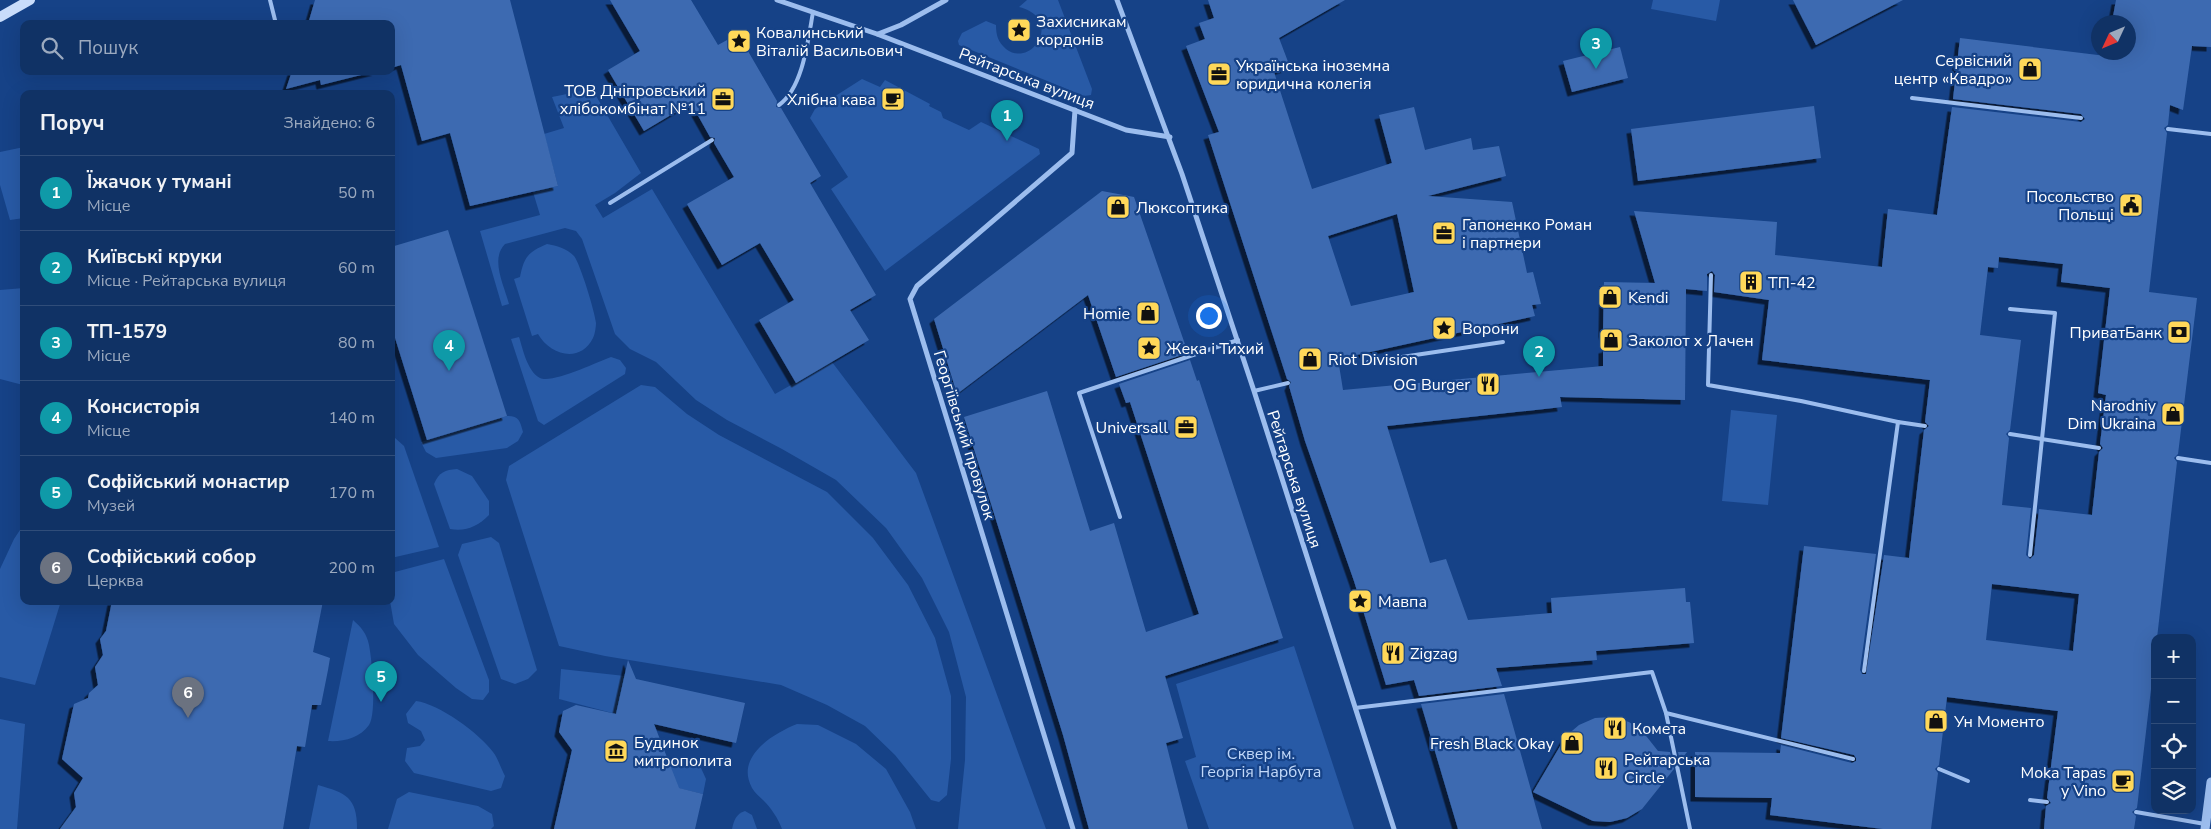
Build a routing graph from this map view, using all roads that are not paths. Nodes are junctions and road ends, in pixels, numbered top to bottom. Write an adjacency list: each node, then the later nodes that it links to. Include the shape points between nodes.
1 (30, 0): 7 (main road)
2 (270, 0): 8 (lane)
3 (777, 0): 6 (street, Рейтарська вулиця)
4 (946, 0): 9 (street, via 902,25)
5 (1117, 0): 16 (street, Рейтарська вулиця)
6 (813, 12): 9 (street, Рейтарська вулиця); 11 (lane, via 804,60 788,99)
7 (0, 16)
8 (275, 20)
9 (877, 34): 12 (street, Рейтарська вулиця)
10 (1912, 98): 13 (lane)
11 (779, 105)
12 (1075, 110): 16 (street, Рейтарська вулиця, via 1126,130); 46 (street, Георгіївський провулок, via 1072,153 917,286 910,299)
13 (2081, 118)
14 (2168, 129): 15 (lane)
15 (2211, 134)
16 (1170, 138): 21 (street, Рейтарська вулиця)
17 (712, 140): 18 (lane)
18 (610, 202)
19 (1711, 275): 26 (lane, via 1708,384)
20 (2010, 309): 29 (lane, via 2055,313)
21 (1238, 340): 25 (street, Рейтарська вулиця); 33 (lane, via 1079,393)
22 (1503, 342): 23 (lane)
23 (1368, 362)
24 (1288, 384): 25 (lane)
25 (1254, 391): 36 (street, Рейтарська вулиця)
26 (1898, 422): 27 (lane); 35 (lane)
27 (1924, 426)
28 (2010, 434): 29 (lane)
29 (2043, 440): 30 (lane); 34 (lane)
30 (2099, 448)
31 (2178, 458): 32 (lane)
32 (2211, 463)
33 (1120, 517)
34 (2030, 555)
35 (1864, 671)
36 (1355, 708): 37 (lane, via 1652,672); 47 (street, Рейтарська вулиця)
37 (1666, 713): 38 (lane); 48 (lane)
38 (1853, 759)
39 (1939, 770): 40 (lane)
40 (1968, 781)
41 (2211, 782): 45 (street)
42 (2030, 800): 43 (lane)
43 (2047, 802)
44 (2136, 812): 45 (lane)
45 (2205, 826)
46 (1073, 829)
47 (1394, 829)
48 (1690, 829)

